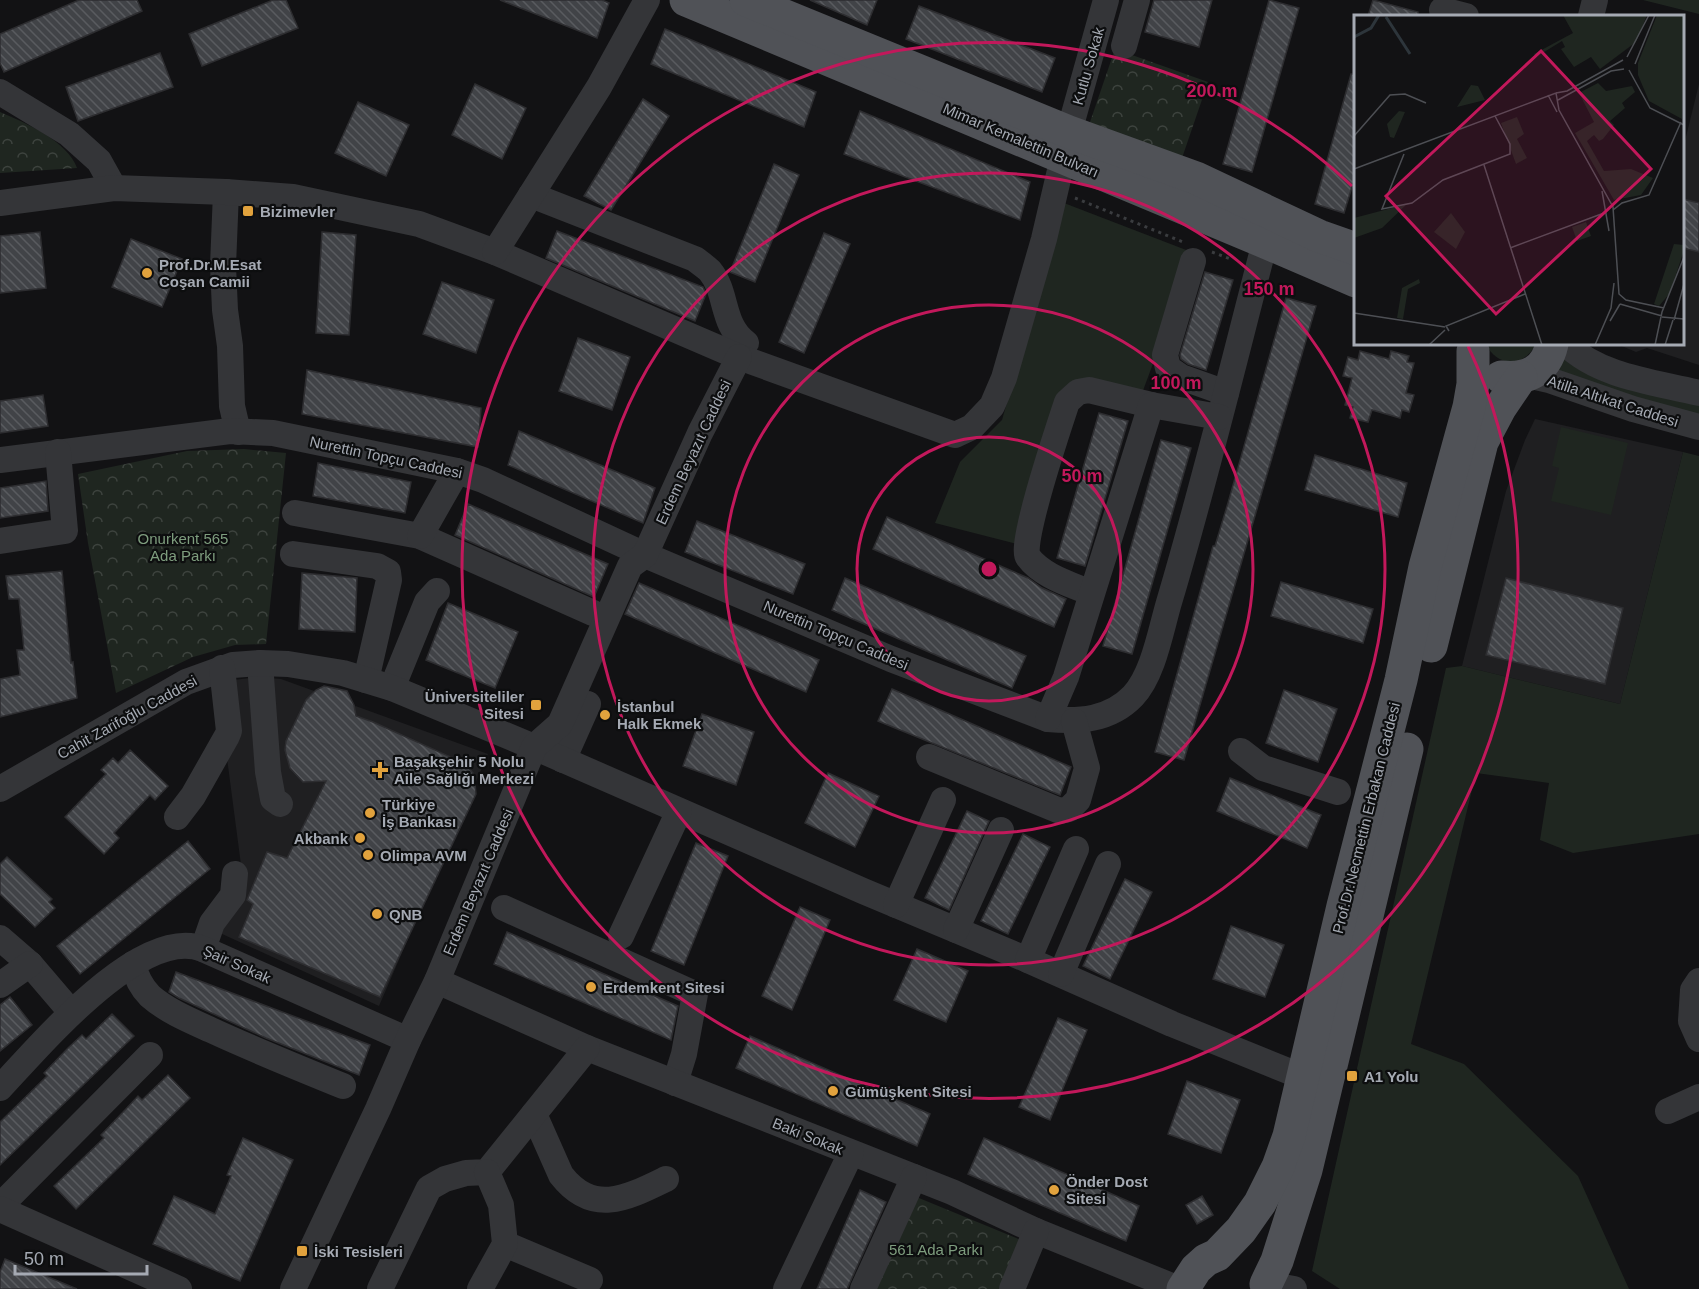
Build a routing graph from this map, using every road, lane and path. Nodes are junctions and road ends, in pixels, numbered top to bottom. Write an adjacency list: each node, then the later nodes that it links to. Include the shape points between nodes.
1 (647, 0): 16 (street, via 599,87)
2 (686, 0): 12 (main road, Mimar Kemalettin Bulvarı)
3 (746, 0): 12 (main road)
4 (1106, 0): 12 (street, Kutlu Sokak)
5 (1137, 0): 10 (street)
6 (1595, 0): 9 (street)
7 (1442, 10): 8 (street)
8 (1462, 15)
9 (1591, 15)
10 (1124, 46)
11 (0, 92): 13 (street, via 69,134 99,161)
12 (1066, 145): 14 (street, Kutlu Sokak); 18 (main road, Mimar Kemalettin Bulvarı); 19 (main road, Mimar Kemalettin Bulvarı, via 1196,178)
13 (114, 188): 15 (street, Kutlu Sokak); 17 (street, Kutlu Sokak)
14 (1054, 190): 20 (path); 26 (street, Kutlu Sokak, via 1004,378 992,406 972,427 955,435)
15 (226, 192): 21 (street, Kutlu Sokak, via 293,197 419,224); 32 (street, via 225,310 232,406)
16 (531, 195): 21 (street); 26 (street, via 695,259 711,272)
17 (0, 203)
18 (1265, 242): 22 (main road, Mimar Kemalettin Bulvarı); 30 (street, Nurettin Topçu Caddesi)
19 (1354, 248)
20 (1188, 251): 30 (street, via 1165,355 1168,368)
21 (495, 252): 26 (street, Kutlu Sokak)
22 (1354, 281)
23 (1552, 345): 27 (main road, Prof.Dr.Necmettin Erbakan Caddesi, via 1542,365)
24 (1567, 345): 28 (street, Atilla Altıkat Caddesi, via 1605,368)
25 (1472, 347): 27 (main road, via 1489,371 1501,376); 82 (main road, Prof.Dr.Necmettin Erbakan Caddesi, via 1469,407 1425,567)
26 (743, 350): 40 (street, Erdem Beyazıt Caddesi, via 700,432)
27 (1524, 376): 31 (street, Atilla Altıkat Caddesi, via 1549,380); 98 (main road, Prof.Dr.Necmettin Erbakan Caddesi, via 1503,403 1482,442 1306,1170 1276,1261)
28 (1699, 393)
29 (1151, 405): 30 (street); 42 (street); 42 (street, via 1089,390 1078,392 1067,402 1025,550 1048,574)
30 (1223, 405): 49 (street, Nurettin Topçu Caddesi, via 1147,676 1133,696 1117,709)
31 (1699, 427)
32 (238, 432): 33 (street, Nurettin Topçu Caddesi); 35 (street, Nurettin Topçu Caddesi, via 273,433)
33 (70, 450): 34 (street, Nurettin Topçu Caddesi); 38 (street, via 65,531)
34 (0, 460)
35 (457, 471): 37 (street); 40 (street, Nurettin Topçu Caddesi)
36 (295, 513): 37 (street)
37 (420, 536): 43 (street)
38 (0, 541)
39 (293, 554): 46 (street, via 376,566 388,572)
40 (645, 555): 43 (street, Erdem Beyazıt Caddesi, via 630,566); 48 (street, Nurettin Topçu Caddesi, via 891,659)
41 (438, 591): 47 (street, via 427,602)
42 (1091, 593): 48 (street, via 1066,678)
43 (600, 615): 50 (street, Erdem Beyazıt Caddesi, via 560,724); 53 (street, via 616,641)
44 (260, 663): 45 (street, Cahit Zarifoğlu Caddesi); 46 (street, Cahit Zarifoğlu Caddesi, via 288,664); 57 (street, via 268,772 273,799)
45 (222, 668): 54 (street, Cahit Zarifoğlu Caddesi, via 186,682); 59 (street, via 229,731)
46 (366, 680): 47 (street, Cahit Zarifoğlu Caddesi)
47 (392, 688): 50 (street, Cahit Zarifoğlu Caddesi)
48 (1048, 719): 49 (street, Nurettin Topçu Caddesi)
49 (1074, 721): 52 (street, via 1087,768 1078,800 1060,812)
50 (534, 747): 53 (street, Cahit Zarifoğlu Caddesi); 74 (street, Erdem Beyazıt Caddesi)
51 (1241, 752): 55 (street, via 1263,768)
52 (929, 757)
53 (563, 760): 58 (street, Cahit Zarifoğlu Caddesi)
54 (2, 785)
55 (1338, 792)
56 (943, 800): 64 (street)
57 (280, 804)
58 (679, 811): 64 (street, Cahit Zarifoğlu Caddesi); 67 (street)
59 (177, 817)
60 (1001, 830): 66 (street)
61 (1076, 849): 70 (street)
62 (1108, 864): 73 (street)
63 (235, 874): 69 (street, via 233,895 212,923)
64 (896, 905): 66 (street, Cahit Zarifoğlu Caddesi)
65 (504, 908): 83 (street, via 695,994)
66 (956, 930): 70 (street, Cahit Zarifoğlu Caddesi)
67 (621, 936)
68 (0, 938): 71 (street)
69 (203, 949): 72 (street, Şair Sokak, via 179,945 160,949); 79 (street, Şair Sokak)
70 (1028, 960): 73 (street, Cahit Zarifoğlu Caddesi)
71 (30, 964): 76 (street); 77 (street)
72 (133, 964): 77 (street, Şair Sokak); 84 (street, via 144,989 167,1008)
73 (1061, 974): 82 (street, Cahit Zarifoğlu Caddesi)
74 (437, 981): 79 (street, Erdem Beyazıt Caddesi); 80 (street, Baki Sokak)
75 (1699, 981): 78 (street, via 1693,990 1691,1021)
76 (0, 986)
77 (71, 1012): 85 (street, Şair Sokak)
78 (1699, 1039)
79 (408, 1040): 100 (street, Erdem Beyazıt Caddesi)
80 (587, 1048): 83 (street, Baki Sokak); 88 (street)
81 (150, 1055): 93 (street)
82 (1303, 1077): 96 (main road, Prof.Dr.Necmettin Erbakan Caddesi, via 1289,1136 1260,1203 1241,1230)
83 (675, 1083): 89 (street, Baki Sokak)
84 (343, 1086)
85 (0, 1088)
86 (1699, 1097): 87 (street)
87 (1668, 1111)
88 (534, 1114): 90 (street); 92 (street, via 561,1175 584,1195 617,1200)
89 (850, 1153): 91 (street, Baki Sokak); 103 (street)
90 (487, 1172): 95 (street, via 501,1205); 101 (street, via 466,1173 429,1188)
91 (914, 1178): 94 (street, Baki Sokak); 104 (street)
92 (666, 1179)
93 (0, 1208): 99 (street)
94 (1036, 1232): 105 (street); 106 (street, Baki Sokak)
95 (505, 1244): 97 (street); 102 (street)
96 (1211, 1257): 98 (main road, via 1239,1258); 106 (main road, Prof.Dr.Necmettin Erbakan Caddesi)
97 (590, 1280)
98 (1276, 1287)
99 (179, 1289)
100 (293, 1289)
101 (380, 1289)
102 (480, 1289)
103 (786, 1289)
104 (862, 1289)
105 (1012, 1289)
106 (1181, 1289)

